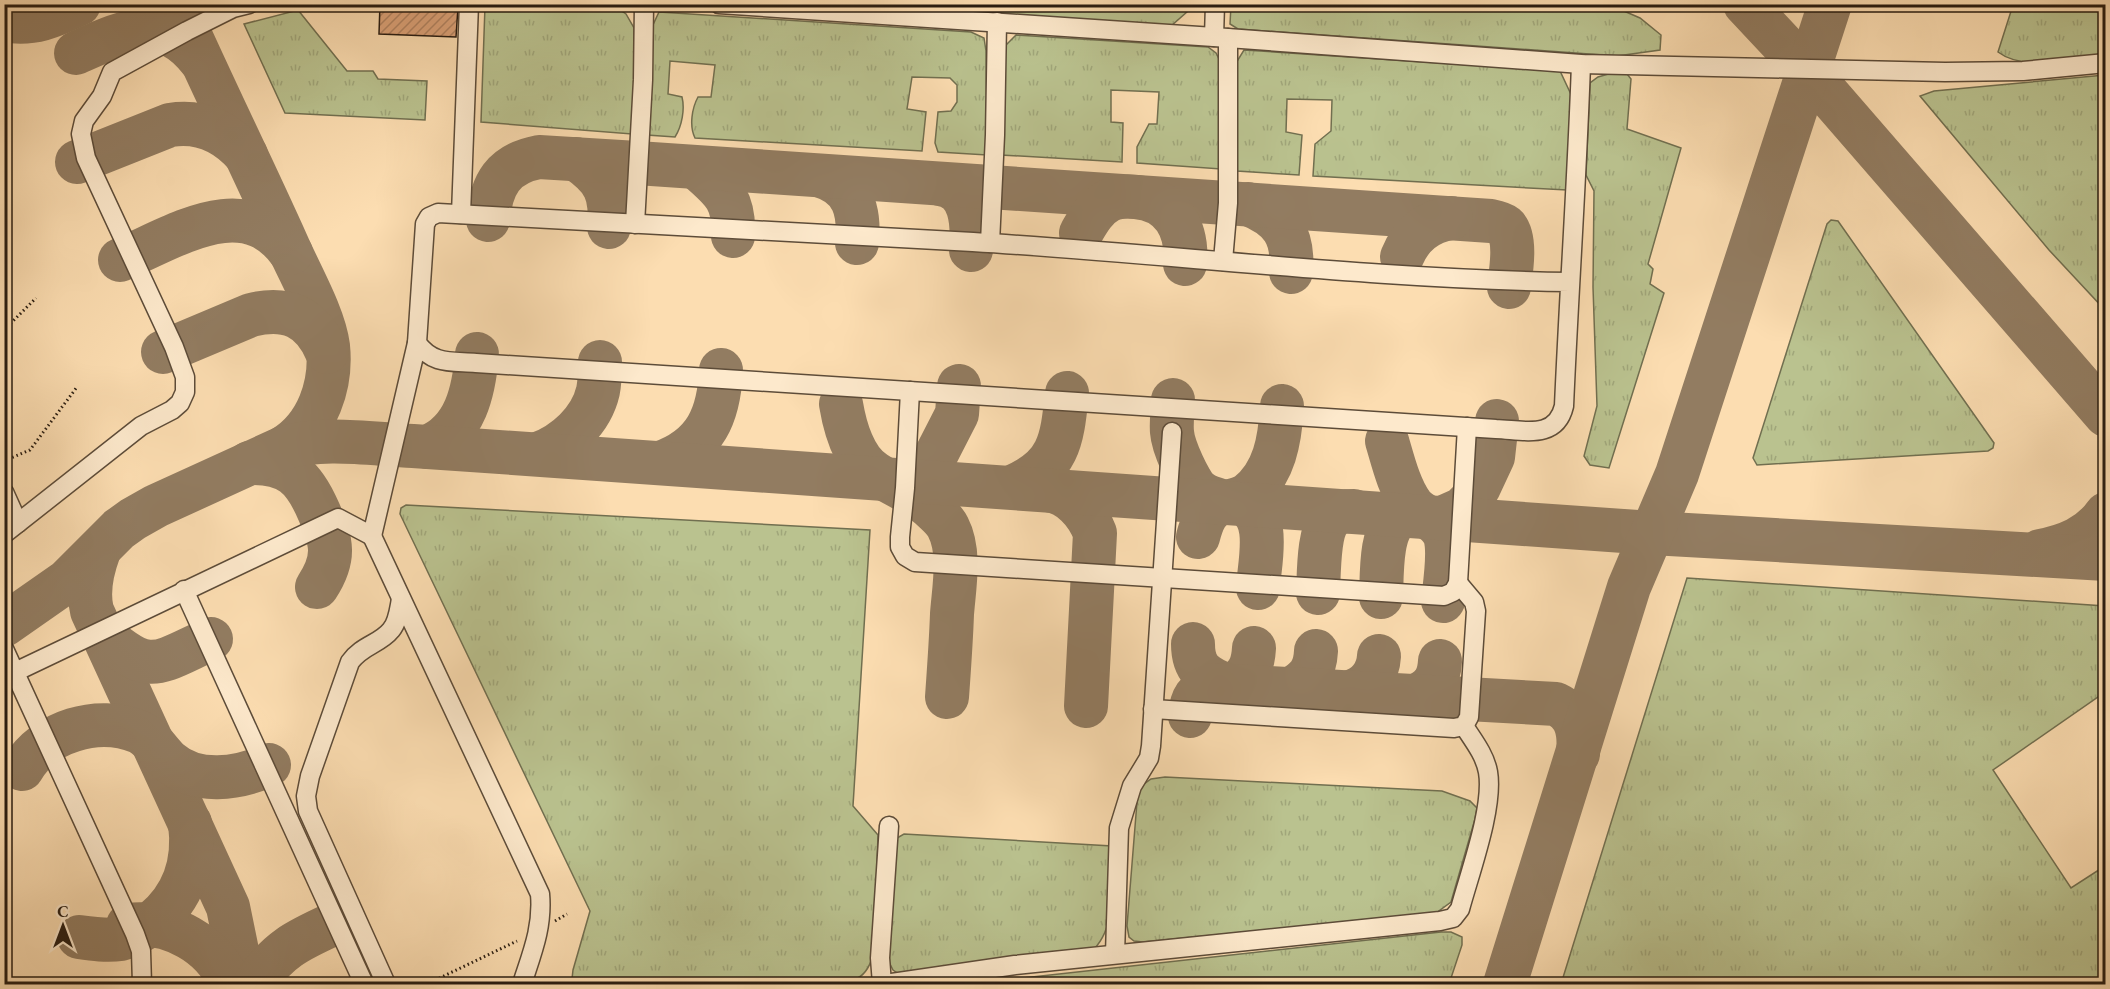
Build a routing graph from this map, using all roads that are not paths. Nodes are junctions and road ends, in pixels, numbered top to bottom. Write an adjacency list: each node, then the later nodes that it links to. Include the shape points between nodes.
1 (249, 4): 21 (lane, via 233,8 112,72 102,96 84,121 81,134 86,158 174,347 185,377 185,392 172,410 141,426)
2 (469, 4): 11 (lane)
3 (644, 4): 12 (lane)
4 (719, 4): 6 (lane)
5 (1215, 4): 8 (lane)
6 (863, 9): 7 (lane)
7 (997, 22): 8 (lane); 13 (lane)
8 (1221, 37): 10 (lane); 14 (lane, via 1228,203)
9 (2106, 63): 10 (lane, via 2023,71 1945,72)
10 (1581, 64): 15 (lane)
11 (461, 214): 12 (lane); 16 (lane, via 438,213 429,216 425,224)
12 (635, 224): 13 (lane)
13 (990, 243): 14 (lane)
14 (1223, 261): 15 (lane)
15 (1570, 282): 18 (lane, via 1561,418 1552,428 1538,431)
16 (417, 343): 17 (lane, via 428,356 437,359); 22 (lane)
17 (910, 391): 18 (lane); 23 (lane, via 900,537 905,556 915,562)
18 (1467, 427): 24 (lane)
19 (1172, 432): 23 (lane)
20 (4, 492): 21 (lane)
21 (11, 528)
22 (372, 536): 25 (lane, via 338,518); 26 (lane)
23 (1163, 578): 24 (lane, via 1444,596); 29 (lane)
24 (1458, 584): 30 (lane, via 1474,602 1476,611 1469,717)
25 (184, 590): 28 (lane); 34 (lane)
26 (401, 598): 35 (lane, via 391,630 356,653 350,662 306,796 308,811); 36 (lane, via 540,894 540,930)
27 (4, 649): 28 (lane)
28 (15, 672): 33 (lane, via 135,934 141,951)
29 (1153, 709): 30 (lane); 32 (lane, via 1149,758 1132,786 1119,828)
30 (1464, 726): 32 (lane, via 1488,771 1489,799 1460,909 1453,918)
31 (889, 826): 37 (lane, via 880,958)
32 (1115, 954): 37 (lane)
33 (142, 984)
34 (364, 984)
35 (386, 984)
36 (522, 984)
37 (883, 984)

